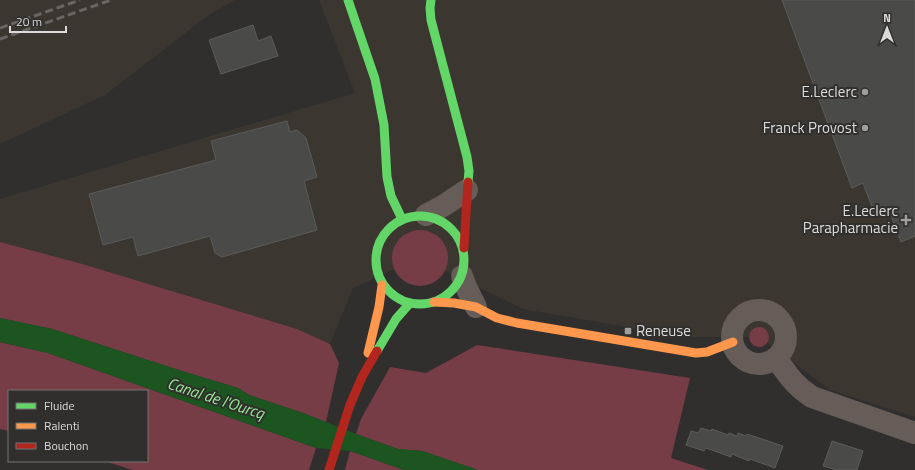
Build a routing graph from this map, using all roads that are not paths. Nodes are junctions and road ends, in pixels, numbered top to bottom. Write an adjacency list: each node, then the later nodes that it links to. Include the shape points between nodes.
1 (348, 0): 5 (street, via 375,79 384,125 387,177 391,196)
2 (431, 0): 3 (street, via 431,20 467,158)
3 (467, 190): 4 (street); 6 (street)
4 (426, 215): 5 (street); 6 (street, via 449,225 458,235)
5 (402, 219): 8 (street, via 382,236 377,249 376,263)
6 (464, 248): 7 (street)
7 (462, 276): 9 (street, via 446,297); 11 (street)
8 (382, 285): 10 (street, via 396,297); 14 (street)
9 (434, 302): 10 (street); 11 (street)
10 (410, 303): 14 (street, via 396,319)
11 (476, 307): 12 (street, via 497,318 517,323 696,354)
12 (733, 342): 13 (street, via 736,351 750,362 768,363); 13 (street, via 732,335 738,320 750,312 768,312 782,322 785,330 785,345 782,353)
13 (776, 358): 15 (street, via 800,389 812,397)
14 (362, 377): 16 (street)
15 (915, 432)
16 (329, 470)

